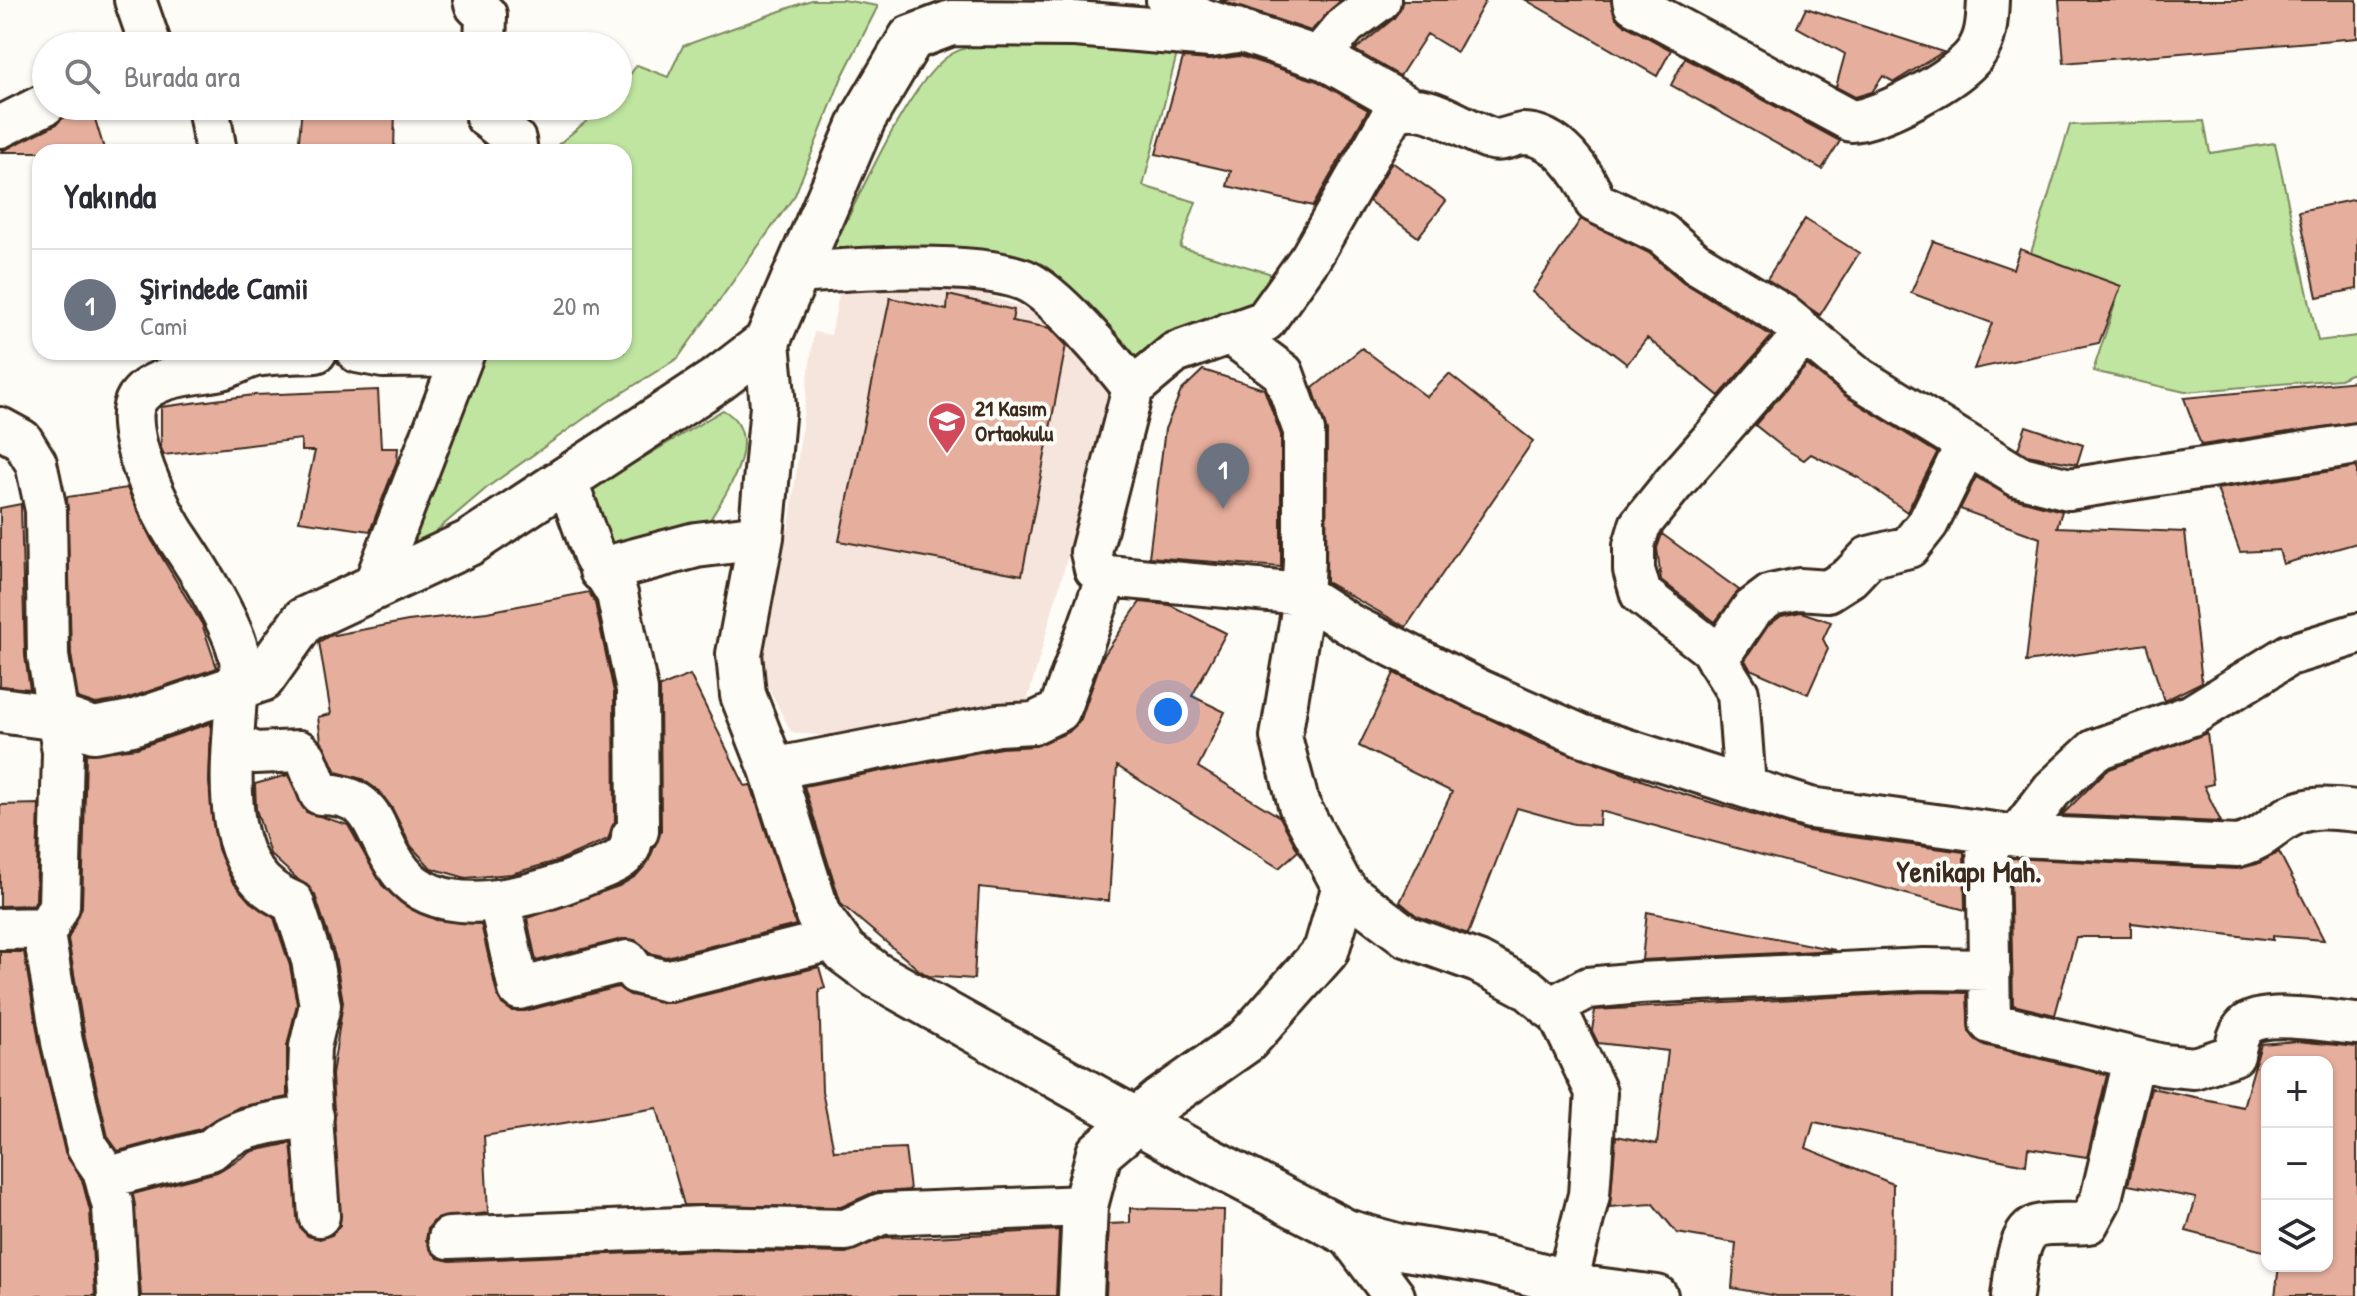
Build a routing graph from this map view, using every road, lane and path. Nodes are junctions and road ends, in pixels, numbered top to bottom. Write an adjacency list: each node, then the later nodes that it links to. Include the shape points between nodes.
1 (135, 0): 8 (street)
2 (474, 0): 9 (street, via 486,15)
3 (1167, 0): 7 (street)
4 (1380, 0): 10 (street, via 1346,25)
5 (1988, 0): 6 (street, via 1986,31 1959,70 1892,108 1851,121 1733,61)
6 (1635, 1)
7 (1236, 31): 10 (street); 18 (street, via 1199,35 992,22 951,23 923,32 903,48 863,119)
8 (146, 32)
9 (485, 32)
10 (1319, 57): 11 (street)
11 (1409, 107): 19 (street, via 1394,112 1311,257 1265,321); 20 (street, via 1441,115 1496,141 1526,134 1568,155 1595,202 1662,234 1695,262)
12 (32, 111): 15 (street)
13 (210, 120): 16 (street)
14 (490, 120): 17 (street)
15 (0, 127)
16 (215, 144)
17 (516, 144)
18 (796, 273): 21 (street); 24 (street, via 949,269 1024,280 1108,356)
19 (1229, 333): 24 (street, via 1175,353); 34 (street, via 1283,373 1304,431)
20 (1805, 333): 27 (street, via 1859,378); 36 (street, via 1673,484 1640,525 1634,545 1641,594 1710,648)
21 (767, 342): 29 (street); 30 (street, via 773,406)
22 (237, 360): 37 (street, via 223,369 166,379 138,397 132,414 145,476 165,521 196,565 233,639 240,661)
23 (461, 360): 33 (street)
24 (1133, 388): 32 (street, via 1091,552 1095,569)
25 (0, 428): 28 (street, via 22,440)
26 (2357, 444): 27 (street, via 2069,489 2018,476)
27 (1966, 445): 36 (street, via 1928,523 1909,547 1869,557 1828,591 1799,589 1771,595 1751,610)
28 (15, 458): 39 (street, via 36,463 46,510 48,656)
29 (566, 478): 31 (street); 33 (street, via 469,543)
30 (761, 537): 31 (street, via 696,545); 41 (street, via 739,654 743,695)
31 (602, 570): 46 (street, via 617,594 637,690 638,831 624,859 547,891)
32 (1107, 576): 34 (street); 41 (street, via 1059,711 1034,723 998,725)
33 (373, 588): 37 (street, via 304,620 262,679)
34 (1302, 594): 42 (street, via 1349,624 1581,735); 45 (street, via 1281,737 1299,805)
35 (2357, 634): 44 (street, via 2289,655 2192,715 2095,750)
36 (1717, 660): 42 (street, via 1738,693)
37 (237, 689): 39 (street, via 94,730); 40 (street)
38 (0, 710): 39 (street)
39 (59, 718): 47 (street, via 60,891)
40 (234, 743): 46 (street, via 255,753 299,751 320,794 354,799 368,812 401,873 429,892 458,900); 54 (street, via 232,813 240,841 265,884 293,902 312,960 320,1005 310,1047)
41 (772, 769): 49 (street, via 818,915)
42 (1745, 787): 44 (street, via 1810,808)
43 (2357, 811): 44 (street, via 2309,809 2290,815 2260,840 2238,846)
44 (2002, 835): 50 (street)
45 (1344, 889): 51 (street, via 1406,936 1478,962 1527,988); 55 (street, via 1326,951 1247,1040)
46 (499, 900): 49 (street, via 519,989 627,961 636,973 666,981)
47 (48, 928): 48 (street); 56 (street, via 44,934 62,1042 87,1147)
48 (0, 929)
49 (836, 939): 55 (street, via 876,975)
50 (1990, 970): 51 (street, via 1639,983 1588,988); 53 (street, via 1990,1023)
51 (1550, 1008): 61 (street, via 1559,1015 1596,1092 1589,1195)
52 (2357, 1024): 53 (street, via 2260,1019 2242,1029 2234,1055 2217,1061 2194,1068)
53 (2134, 1060): 66 (street, via 2101,1199 2088,1223 2029,1230)
54 (313, 1116): 56 (street, via 258,1126 224,1138 211,1150); 58 (street)
55 (1139, 1120): 57 (street, via 1099,1153); 59 (street)
56 (105, 1178): 62 (street, via 113,1207)
57 (1085, 1206): 60 (street, via 881,1214 846,1230 702,1227); 63 (street)
58 (319, 1216)
59 (1346, 1232): 61 (street); 64 (street)
60 (449, 1238)
61 (1574, 1284): 65 (street)
62 (118, 1296)
63 (1081, 1296)
64 (1394, 1296)
65 (1657, 1296)
66 (2012, 1296)

